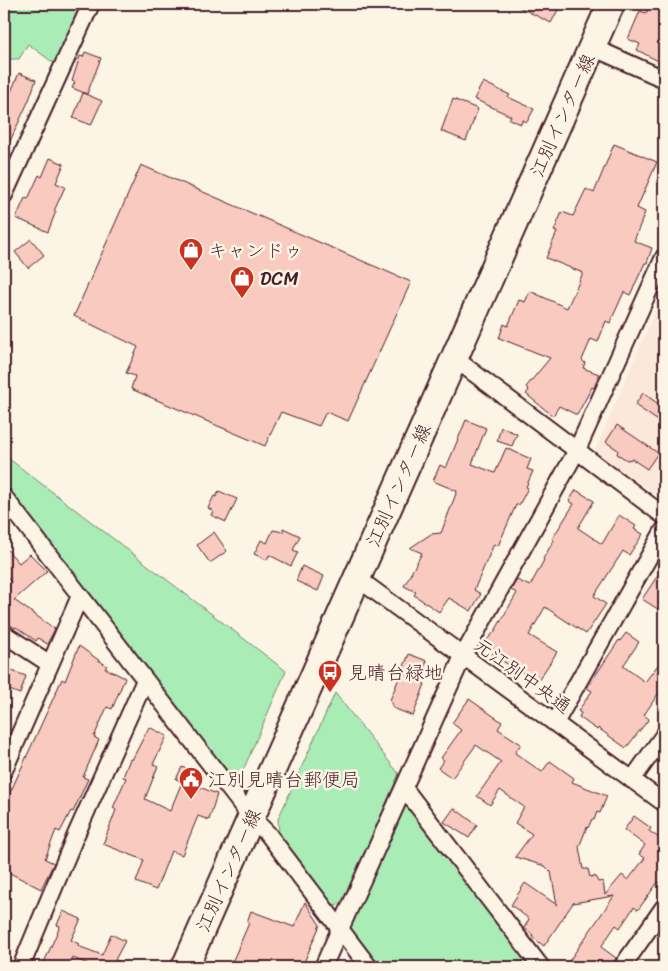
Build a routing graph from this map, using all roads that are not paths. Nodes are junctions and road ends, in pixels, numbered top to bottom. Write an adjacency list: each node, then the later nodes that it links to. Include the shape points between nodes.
1 (92, 4): 5 (street)
2 (611, 4): 3 (main road, 江別インター線)
3 (592, 47): 4 (street); 7 (main road, 江別インター線)
4 (664, 79)
5 (4, 196)
6 (664, 257): 8 (street)
7 (454, 358): 8 (street); 12 (main road, 江別インター線)
8 (577, 450): 10 (street); 15 (street)
9 (4, 497): 13 (street)
10 (664, 516)
11 (664, 530): 18 (street)
12 (357, 578): 15 (street, 元江別中央通); 24 (main road, 江別インター線)
13 (80, 596): 16 (street); 17 (street)
14 (4, 634): 16 (street)
15 (463, 656): 18 (street, 元江別中央通); 22 (street)
16 (50, 664): 20 (street)
17 (145, 680): 24 (street); 27 (street)
18 (554, 723): 21 (street, 元江別中央通)
19 (664, 734): 21 (street)
20 (4, 770)
21 (632, 780): 23 (street, 元江別中央通)
22 (404, 788): 26 (street); 31 (street)
23 (664, 803)
24 (251, 818): 26 (street, via 267,833); 28 (main road, 江別インター線)
25 (664, 907): 32 (street)
26 (340, 929): 29 (street); 30 (street)
27 (21, 967)
28 (185, 967)
29 (323, 967)
30 (369, 967)
31 (541, 967)
32 (622, 967)

